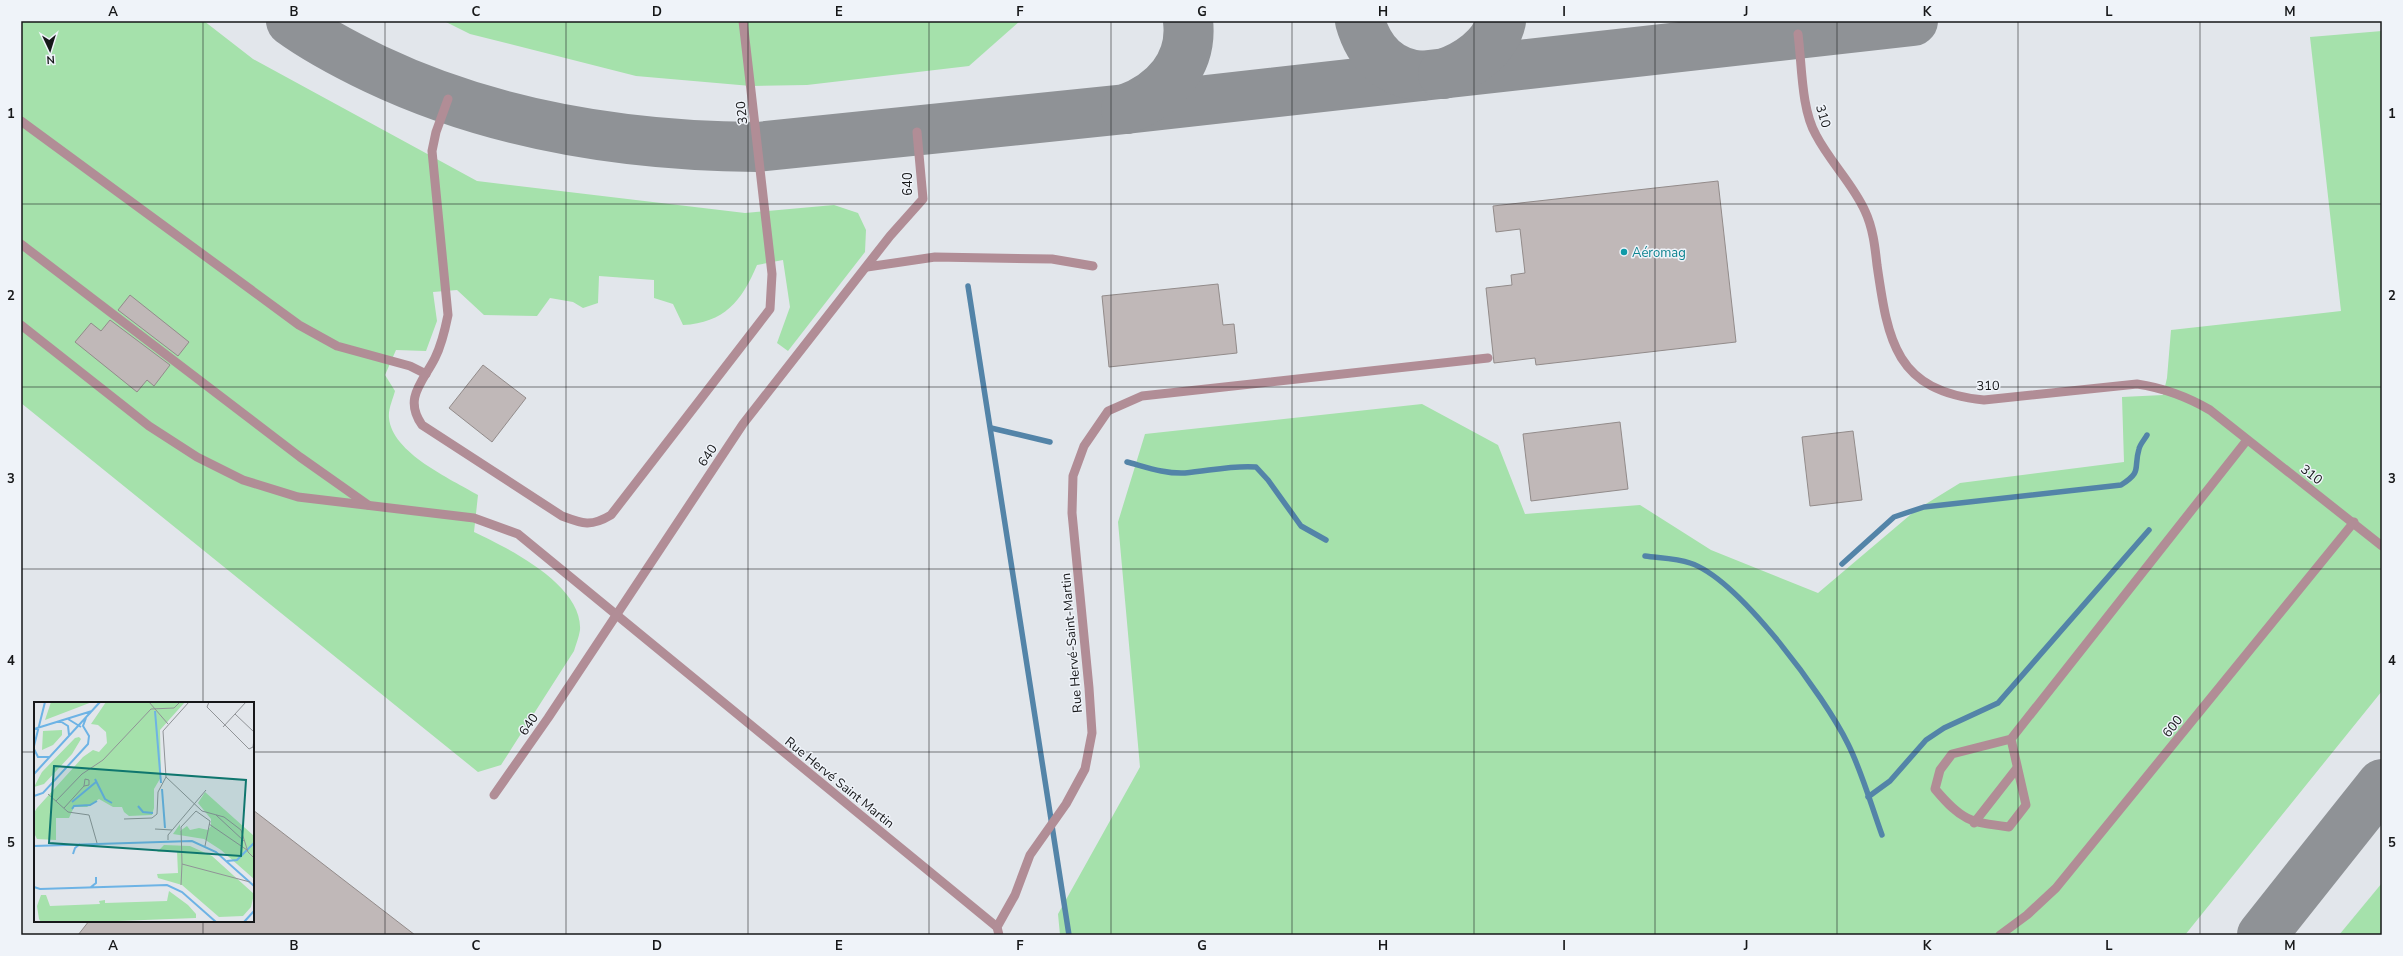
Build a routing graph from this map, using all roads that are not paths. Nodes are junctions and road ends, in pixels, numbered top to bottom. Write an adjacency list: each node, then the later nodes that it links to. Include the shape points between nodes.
1 (743, 21): 11 (lane, 320, via 772,274 773,292 770,308 611,515 598,523 581,524 562,516 422,425 415,416 414,400)
2 (1798, 34): 12 (lane, 310, via 1808,115 1815,134 1866,211 1874,237 1885,319 1894,346 1907,366 1924,382 1960,398 1984,400 2137,384 2162,387 2210,410)
3 (448, 99): 11 (lane, 320, via 432,151 448,314 444,338)
4 (21, 121): 11 (lane, via 299,325 337,346 410,366)
5 (917, 132): 8 (lane, 640, via 923,199)
6 (21, 244): 13 (lane, via 300,457)
7 (1093, 266): 8 (lane, via 1052,259 935,256)
8 (867, 267): 16 (lane, 640, via 743,424)
9 (21, 325): 13 (lane, Rue Hervé Saint Martin, via 149,426 197,457 244,480 298,497)
10 (1488, 358): 21 (lane, Rue Hervé-Saint-Martin, via 1142,396 1108,411 1084,446 1073,476 1072,513 1090,688 1092,733 1085,768 1066,804 1030,855)
11 (426, 374)
12 (2247, 440): 14 (lane, 310); 17 (lane)
13 (369, 506): 16 (lane, Rue Hervé Saint Martin, via 474,518 518,534)
14 (2354, 522): 15 (lane, 310); 22 (lane, 600, via 2056,888)
15 (2382, 546)
16 (615, 616): 19 (lane, 640); 21 (lane, Rue Hervé Saint Martin)
17 (2011, 739): 18 (lane); 20 (lane, via 1952,754 1940,770 1935,789 1954,812)
18 (2017, 768): 20 (lane); 20 (lane, via 2026,805 2009,827)
19 (494, 795)
20 (1974, 823)
21 (998, 931)
22 (2000, 935)

